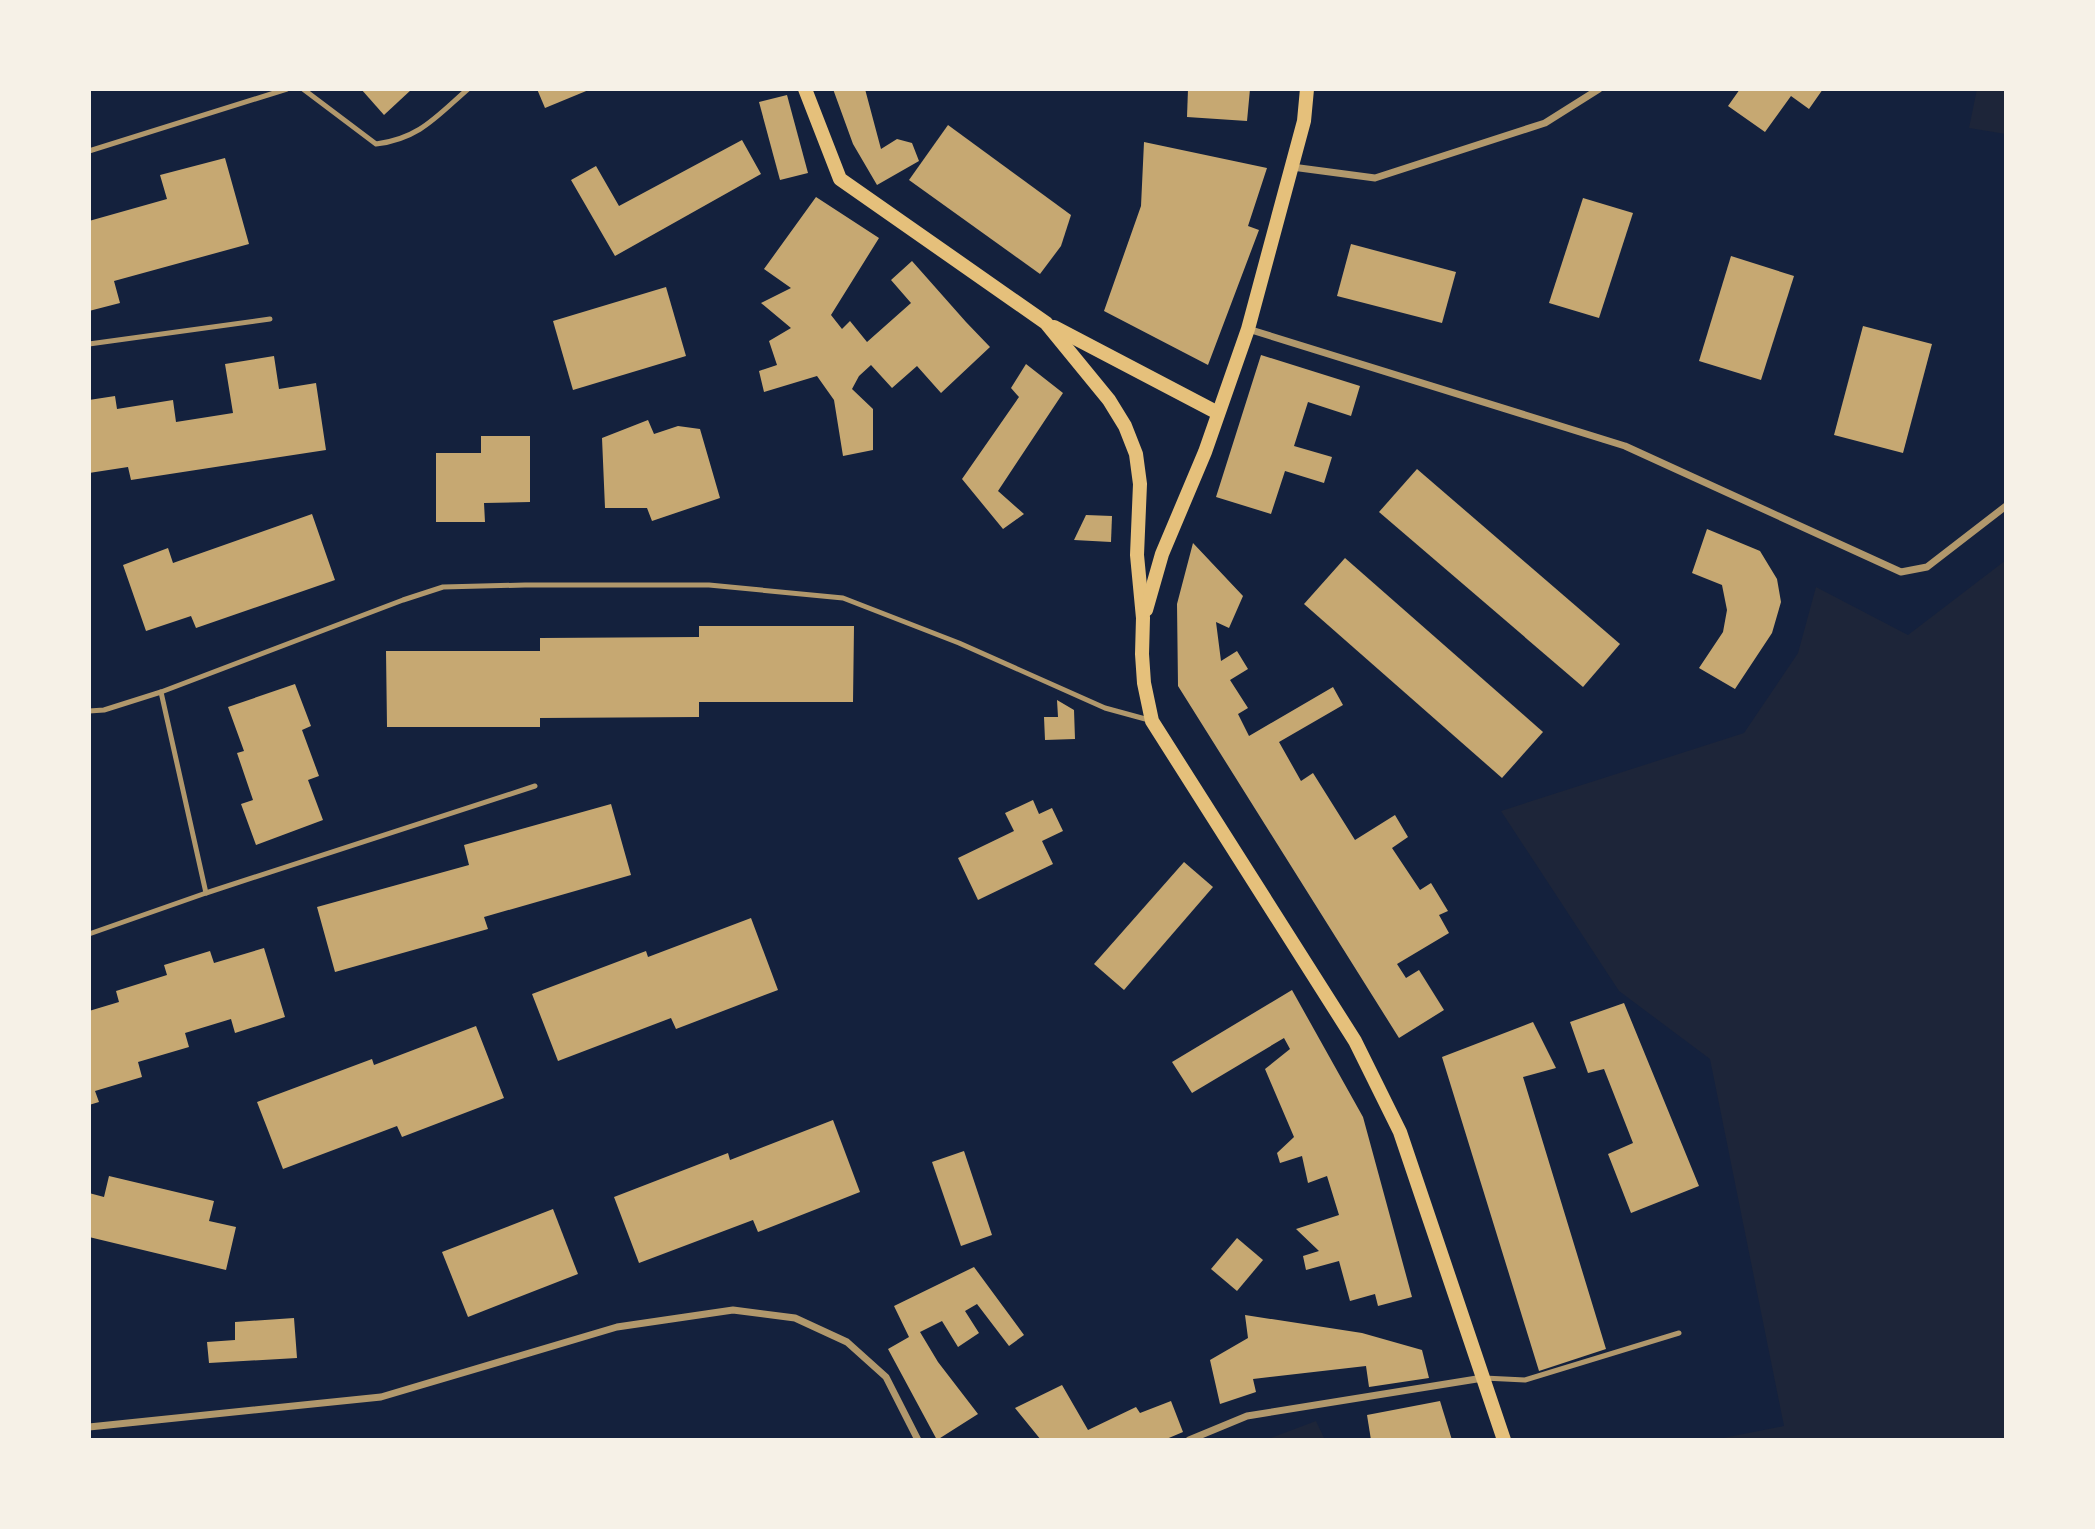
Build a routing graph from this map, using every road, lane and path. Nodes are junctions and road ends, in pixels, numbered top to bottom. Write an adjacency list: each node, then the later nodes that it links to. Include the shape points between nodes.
1 (287, 89): 7 (lane)
2 (303, 89): 3 (lane, via 376,144 420,131)
3 (468, 89)
4 (805, 89): 10 (main road, via 840,179)
5 (1307, 89): 8 (main road)
6 (1599, 89): 8 (street, via 1545,123 1375,178)
7 (89, 151)
8 (1291, 167): 11 (main road)
9 (270, 319): 12 (lane)
10 (1046, 323): 13 (main road); 15 (main road, via 1108,400 1136,454)
11 (1248, 329): 13 (main road); 14 (street, via 1625,446 1901,572 1927,567)
12 (89, 344)
13 (1219, 413): 15 (main road, via 1162,554)
14 (2006, 506)
15 (1143, 618): 18 (main road, via 1144,682)
16 (161, 692): 17 (lane); 18 (lane, via 443,587 709,585 843,598 1105,708); 20 (lane)
17 (89, 711)
18 (1152, 721): 23 (main road, via 1355,1041 1400,1132)
19 (535, 786): 20 (lane)
20 (206, 893): 21 (lane)
21 (89, 934)
22 (1679, 1333): 23 (lane, via 1525,1380)
23 (1484, 1378): 26 (street, via 1247,1416); 27 (main road)
24 (89, 1427): 25 (street, via 381,1396 617,1327 733,1310 795,1318 847,1342 886,1377)
25 (918, 1440)
26 (1189, 1440)
27 (1504, 1440)

